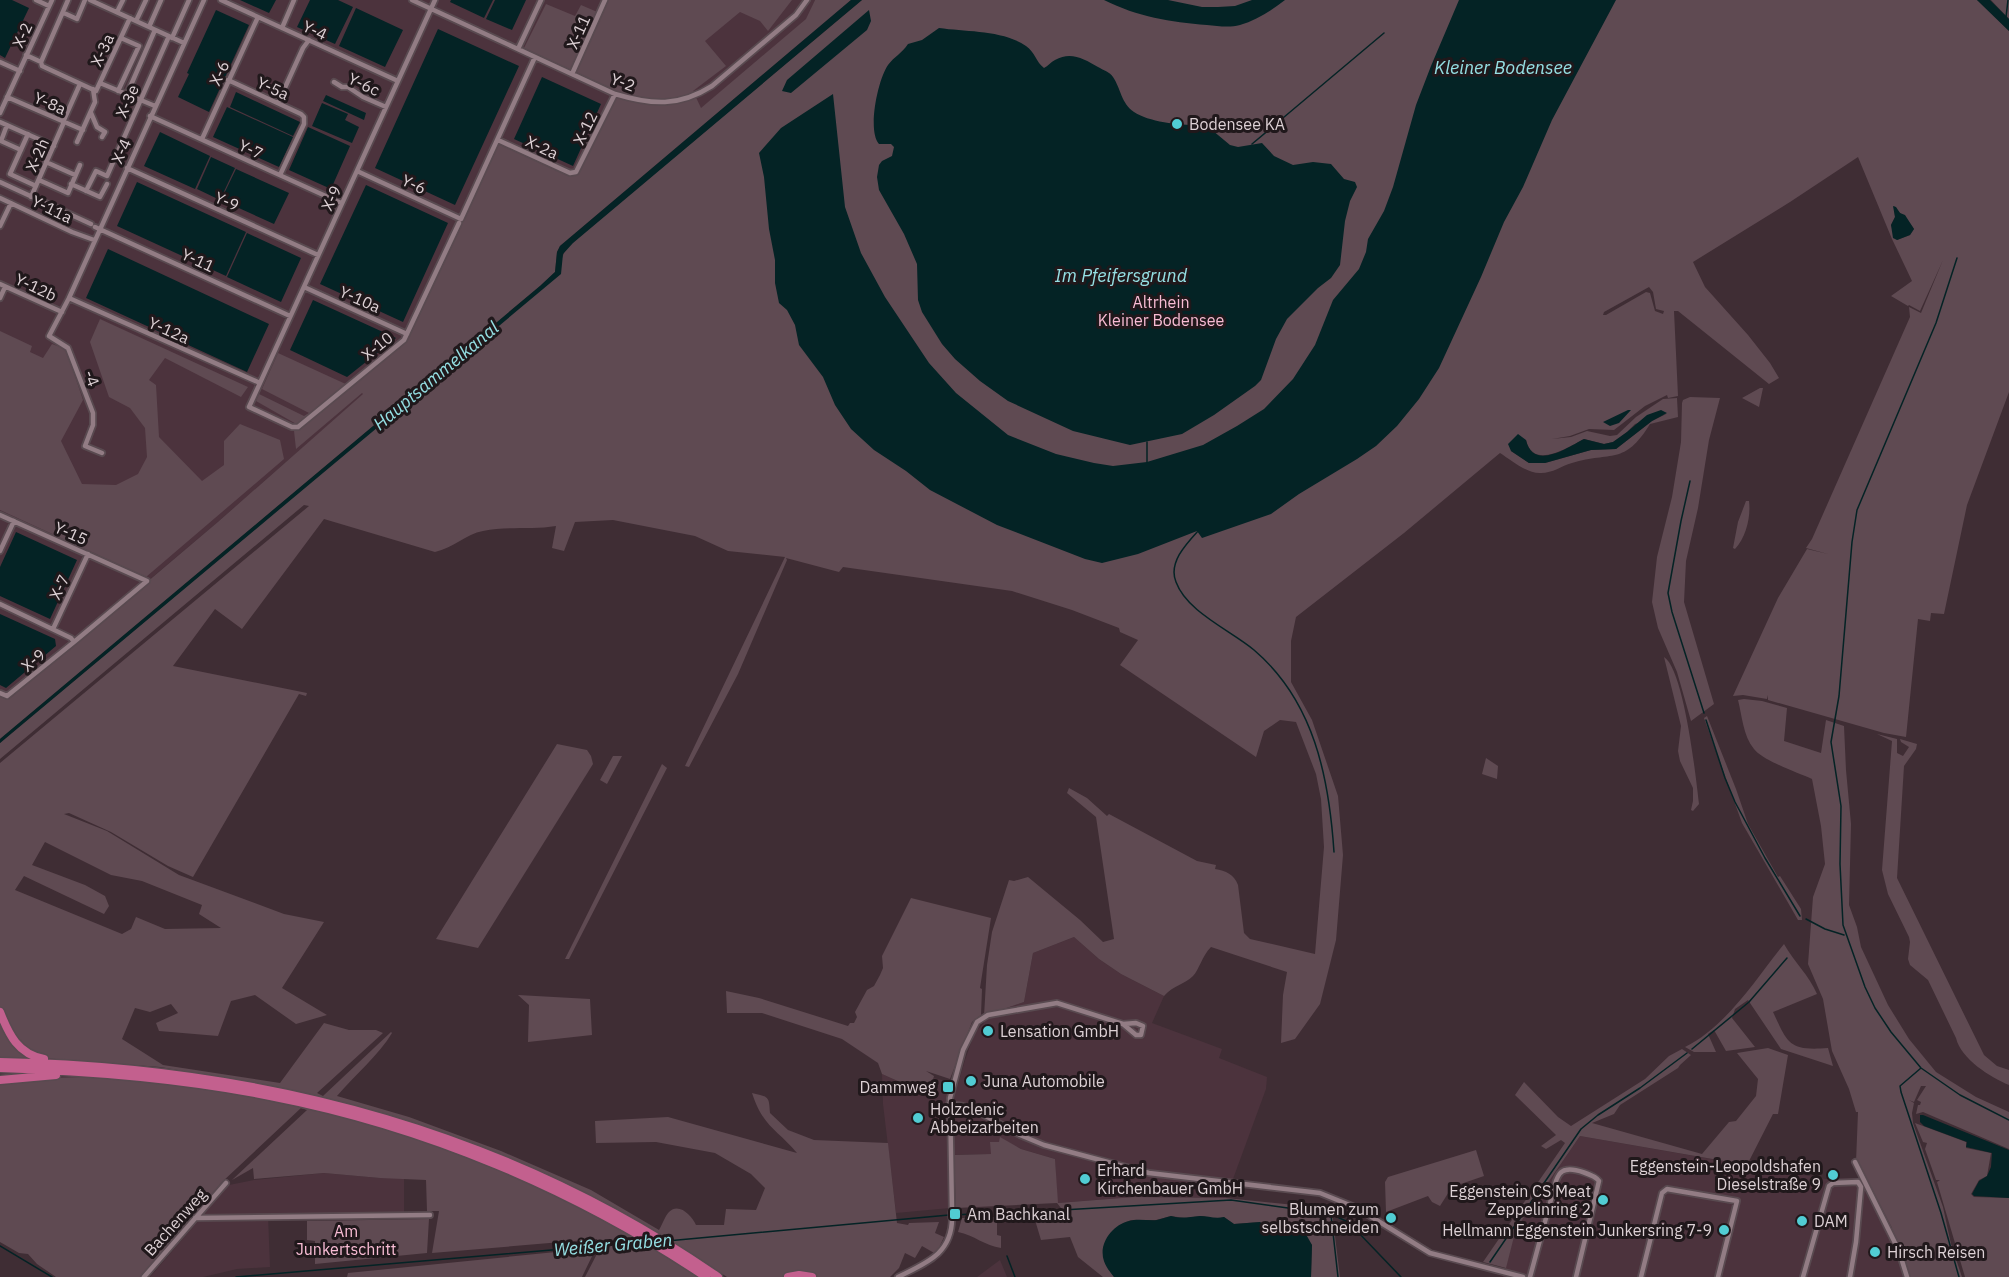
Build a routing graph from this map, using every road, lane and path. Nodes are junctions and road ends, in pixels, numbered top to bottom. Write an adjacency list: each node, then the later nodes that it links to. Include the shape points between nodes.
1 (36, 0): 18 (street)
2 (52, 0): 18 (street, X-2)
3 (68, 0): 21 (street)
4 (86, 0): 21 (street, via 77,19)
5 (90, 0): 20 (street)
6 (123, 0): 20 (street)
7 (146, 0): 24 (street)
8 (161, 0): 25 (street)
9 (189, 0): 28 (street, X-3e)
10 (204, 0): 31 (street, X-4)
11 (221, 0): 22 (street, Y-4)
12 (294, 0): 26 (street)
13 (412, 0): 19 (street, Y-2)
14 (435, 0): 19 (street, X-9)
15 (541, 0): 32 (street)
16 (605, 0): 38 (street, X-11)
17 (807, 0): 47 (street, Y-2, via 796,15 701,93 661,103)
18 (49, 6): 33 (street, X-2)
19 (431, 9): 32 (street, Y-2); 40 (street, X-9)
20 (117, 12): 23 (street)
21 (64, 13): 36 (street)
22 (258, 17): 26 (street, Y-4); 39 (street, X-6)
23 (130, 18): 24 (street); 29 (street, X-3a)
24 (136, 21): 25 (street)
25 (149, 27): 27 (street)
26 (282, 27): 30 (street, Y-4)
27 (155, 30): 28 (street); 46 (street)
28 (171, 37): 31 (street); 49 (street, X-3e)
29 (121, 38): 41 (street, X-3a); 45 (street, via 139,46)
30 (309, 40): 40 (street, Y-4); 50 (street)
31 (184, 43): 51 (street, X-4)
32 (518, 49): 34 (street, Y-2)
33 (26, 55): 36 (street); 37 (street, X-2)
34 (535, 57): 38 (street, Y-2); 63 (street, X-10)
35 (0, 62): 37 (street)
36 (41, 62): 43 (street)
37 (20, 70): 48 (street, X-2)
38 (572, 74): 47 (street, Y-2)
39 (228, 80): 50 (street, Y-5a); 62 (street, X-6)
40 (398, 81): 52 (street, X-9)
41 (100, 82): 44 (street, X-3a); 45 (street)
42 (334, 82): 52 (street, Y-6c)
43 (80, 84): 44 (street); 57 (street, X-2h)
44 (94, 90): 54 (street, X-3a)
45 (118, 91): 46 (street)
46 (127, 94): 49 (street)
47 (615, 94): 71 (street, X-12)
48 (7, 97): 53 (street, X-2); 57 (street, Y-8a)
49 (141, 100): 51 (street); 80 (street, X-3e, via 107,176 96,171)
50 (278, 103): 74 (street, Y-5a, via 305,119)
51 (155, 106): 55 (street, X-4)
52 (386, 107): 70 (street, X-9)
53 (0, 113)
54 (91, 113): 59 (street); 61 (street, via 97,127 105,132)
55 (150, 116): 62 (street, Y-7); 69 (street, X-4)
56 (0, 122): 58 (street)
57 (64, 122): 59 (street, Y-8a); 65 (street, X-2h)
58 (7, 125): 60 (street); 66 (street, via 1,141)
59 (82, 130): 64 (street)
60 (28, 134): 65 (street); 66 (street)
61 (102, 137)
62 (202, 139): 74 (street, Y-7)
63 (498, 140): 71 (street, X-2a, via 570,173); 85 (street, X-10)
64 (77, 142)
65 (54, 146): 67 (street, X-2h)
66 (21, 150): 72 (street)
67 (46, 162): 73 (street); 75 (street, X-2h)
68 (80, 165): 73 (street)
69 (127, 168): 87 (street, X-4); 89 (street, Y-9)
70 (357, 171): 84 (street, X-9); 85 (street, Y-6)
71 (576, 172)
72 (10, 174): 76 (street); 79 (street)
73 (75, 175): 77 (street)
74 (280, 175): 84 (street, Y-7)
75 (39, 180): 77 (street, via 68,193); 79 (street, X-2h)
76 (2, 183): 81 (street, Y-11)
77 (71, 184): 80 (street)
78 (106, 184): 80 (street, via 100,198)
79 (36, 186): 81 (street, X-2h)
80 (86, 191)
81 (31, 197): 87 (street, Y-11)
82 (0, 198): 83 (street, Y-11a)
83 (11, 203): 86 (street); 88 (street, Y-11a)
84 (341, 203): 89 (street, X-9)
85 (460, 221): 96 (street, X-10)
86 (0, 226)
87 (95, 226): 88 (street, X-4); 95 (street, Y-11)
88 (94, 240): 93 (street, X-4)
89 (318, 255): 91 (street, X-9)
90 (3, 285): 92 (street); 94 (street, Y-12b)
91 (304, 287): 95 (street, X-9); 96 (street, Y-10a)
92 (0, 298)
93 (69, 298): 94 (street, X-4); 97 (street, Y-12a)
94 (62, 312): 99 (street, -4, via 49,336 68,348 94,419 85,446)
95 (290, 316): 97 (street, X-9)
96 (407, 334): 98 (street, X-10, via 298,427)
97 (260, 383): 98 (street, X-9)
98 (249, 407)
99 (102, 453)
100 (0, 515): 101 (street, Y-15)
101 (14, 521): 102 (street); 103 (street, Y-15)
102 (0, 551)
103 (88, 554): 104 (street, Y-15); 106 (street, X-7)
104 (132, 575): 107 (street, X-9, via 147,581)
105 (0, 604): 106 (street)
106 (52, 629): 107 (street)
107 (72, 640): 108 (street, X-9, via 7,696)
108 (0, 693)
109 (0, 1012): 112 (highway, via 17,1045 31,1055)
110 (1123, 1024): 116 (street, via 1057,1003 984,1016 974,1026 963,1050)
111 (0, 1062): 112 (highway)
112 (58, 1064): 121 (highway, via 217,1080 287,1092 369,1113 509,1163 578,1195)
113 (0, 1068): 114 (highway)
114 (87, 1072): 115 (highway); 121 (highway, via 244,1091 379,1123 505,1168)
115 (0, 1080)
116 (949, 1104): 122 (street, via 950,1233 940,1251); 130 (street, via 973,1109 1028,1139 1149,1173 1320,1193 1357,1208 1430,1253)
117 (1855, 1162): 123 (street, via 1899,1251)
118 (226, 1183): 120 (street, Bachenweg)
119 (430, 1215): 120 (street)
120 (195, 1218): 124 (street, Bachenweg)
121 (655, 1241): 125 (highway); 126 (highway)
122 (907, 1275): 129 (street)
123 (1906, 1276)
124 (144, 1277)
125 (706, 1277)
126 (718, 1277)
127 (788, 1277): 128 (highway)
128 (812, 1277)
129 (898, 1277)
130 (1523, 1277)
131 (1530, 1277): 132 (street, via 1556,1181 1568,1169 1594,1176 1600,1185)
132 (1576, 1277)
133 (1641, 1277): 134 (street, via 1662,1192 1667,1189 1737,1201)
134 (1718, 1277)
135 (1803, 1277): 136 (street, via 1829,1186 1858,1182 1856,1242)
136 (1850, 1277)

